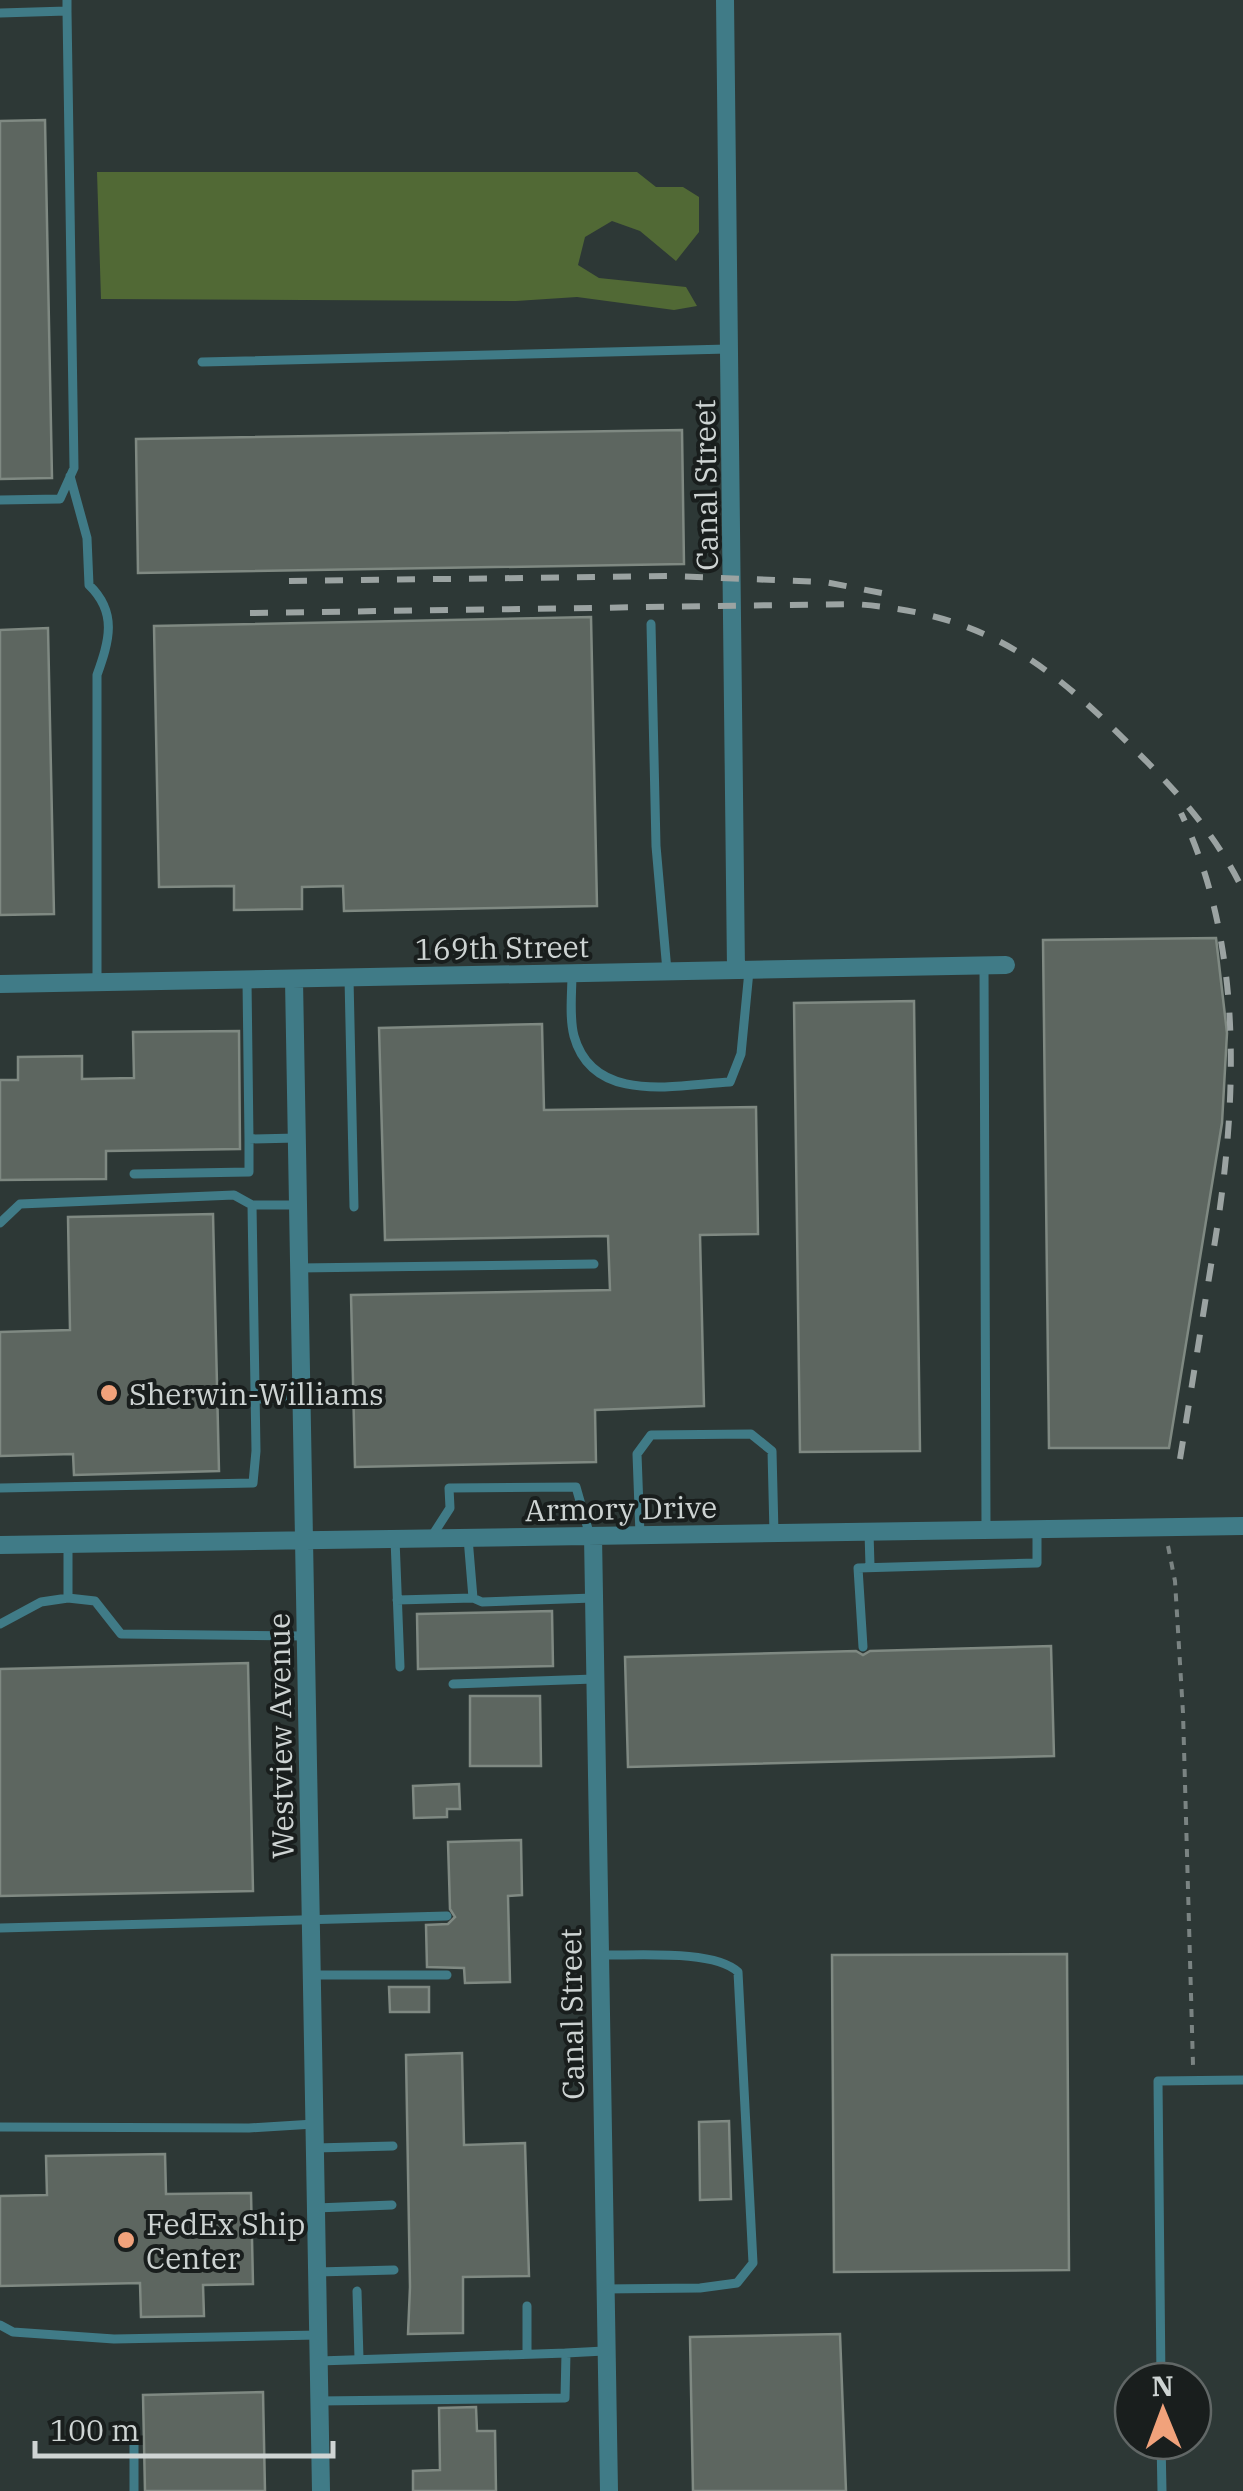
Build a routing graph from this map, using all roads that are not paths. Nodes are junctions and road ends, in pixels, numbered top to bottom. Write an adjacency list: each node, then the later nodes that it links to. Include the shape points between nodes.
1 (725, 0): 4 (street, Canal Street)
2 (67, 6): 3 (lane); 6 (lane)
3 (0, 13)
4 (730, 349): 5 (lane); 11 (street, Canal Street)
5 (202, 362)
6 (70, 476): 7 (lane, via 60,499); 17 (lane, via 87,538 89,584 101,596 110,637 96,675)
7 (0, 500)
8 (651, 624): 12 (lane)
9 (1006, 965): 10 (street, 169th Street)
10 (984, 966): 11 (street, 169th Street); 33 (lane)
11 (742, 970): 12 (street, 169th Street); 13 (lane, via 742,1054 730,1082 648,1087 609,1082 588,1064 574,1035)
12 (666, 971): 13 (street, 169th Street)
13 (572, 973): 14 (street, 169th Street)
14 (349, 978): 16 (street, 169th Street); 24 (lane)
15 (247, 980): 16 (street, 169th Street); 17 (street, 169th Street); 20 (lane)
16 (294, 980): 19 (street, Westview Avenue)
17 (98, 982): 18 (street, 169th Street)
18 (0, 984)
19 (297, 1138): 20 (lane); 23 (street, Westview Avenue)
20 (249, 1139): 21 (lane, via 249,1172)
21 (134, 1174)
22 (252, 1205): 23 (lane); 25 (lane, via 234,1195 20,1204); 29 (lane)
23 (298, 1205): 27 (street, Westview Avenue)
24 (354, 1206)
25 (0, 1222)
26 (594, 1264): 27 (lane)
27 (299, 1268): 28 (street, Westview Avenue)
28 (302, 1399): 29 (lane); 41 (street, Westview Avenue)
29 (255, 1400): 30 (lane, via 253,1483)
30 (0, 1488)
31 (1243, 1526): 32 (street, Armory Drive)
32 (1037, 1529): 33 (street, Armory Drive); 44 (lane, via 1037,1563)
33 (986, 1530): 34 (street, Armory Drive)
34 (869, 1532): 35 (street, Armory Drive); 44 (lane)
35 (774, 1533): 36 (street, Armory Drive); 36 (lane, via 772,1452 751,1434 651,1435 637,1454)
36 (640, 1535): 37 (street, Armory Drive)
37 (591, 1536): 38 (street, Armory Drive); 40 (lane, via 576,1486 449,1488 450,1508); 47 (street, Canal Street)
38 (468, 1538): 40 (street, Armory Drive); 46 (lane)
39 (396, 1539): 40 (street, Armory Drive); 41 (street, Armory Drive); 48 (lane)
40 (430, 1539)
41 (304, 1540): 42 (street, Armory Drive); 50 (street, Westview Avenue)
42 (68, 1544): 43 (street, Armory Drive); 45 (lane)
43 (0, 1546)
44 (870, 1566): 51 (lane, via 858,1568)
45 (68, 1598): 49 (lane, via 41,1602); 50 (lane, via 94,1601 121,1634)
46 (472, 1598): 47 (lane); 48 (lane)
47 (593, 1598): 53 (street, Canal Street)
48 (398, 1600): 52 (lane)
49 (0, 1624)
50 (306, 1636): 56 (street, Westview Avenue)
51 (862, 1647)
52 (400, 1667)
53 (594, 1679): 54 (lane); 58 (street, Canal Street)
54 (454, 1684)
55 (446, 1916): 56 (lane)
56 (310, 1921): 57 (lane); 59 (street, Westview Avenue)
57 (0, 1928)
58 (598, 1955): 70 (street, Canal Street); 70 (lane, via 694,1957 738,1972 753,2263 737,2283)
59 (312, 1975): 60 (lane); 62 (street, Westview Avenue)
60 (447, 1975)
61 (1243, 2080): 80 (lane, via 1158,2081)
62 (314, 2124): 63 (lane); 65 (street, Westview Avenue)
63 (0, 2127)
64 (393, 2146): 65 (lane)
65 (315, 2148): 67 (street, Westview Avenue)
66 (392, 2205): 67 (lane)
67 (316, 2208): 69 (street, Westview Avenue)
68 (394, 2270): 69 (lane)
69 (317, 2272): 74 (street, Westview Avenue)
70 (603, 2290): 75 (street, Canal Street)
71 (358, 2291): 78 (lane)
72 (527, 2306): 77 (lane)
73 (0, 2326): 74 (lane, via 114,2339)
74 (318, 2335): 79 (street, Westview Avenue)
75 (604, 2351): 76 (lane); 86 (street, Canal Street)
76 (566, 2353): 77 (lane); 81 (lane, via 565,2398)
77 (527, 2354): 78 (lane)
78 (359, 2359): 79 (lane)
79 (319, 2361): 81 (street, Westview Avenue)
80 (1161, 2361)
81 (320, 2401): 85 (street, Westview Avenue)
82 (134, 2427): 84 (lane)
83 (1161, 2461): 87 (lane)
84 (134, 2491)
85 (321, 2491)
86 (609, 2491)
87 (1162, 2491)

